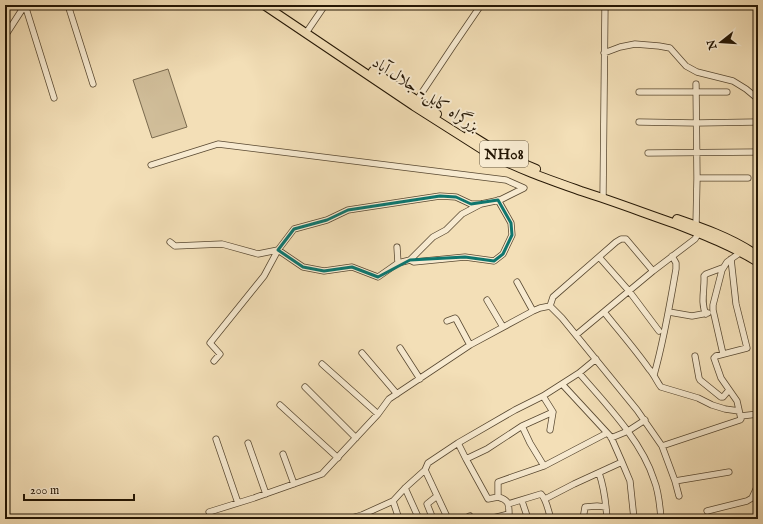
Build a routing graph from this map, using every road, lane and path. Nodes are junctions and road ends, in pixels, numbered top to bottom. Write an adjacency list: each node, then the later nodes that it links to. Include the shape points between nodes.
1 (68, 5): 10 (street)
2 (264, 5): 7 (highway, بزرگراه کابل- جلال آباد / NH08)
3 (274, 5): 7 (highway, بزرگراه کابل- جلال آباد / NH08)
4 (325, 5): 7 (street)
5 (481, 5): 17 (street)
6 (605, 5): 9 (street)
7 (308, 31): 17 (highway, بزرگراه کابل- جلال آباد / NH08); 27 (highway, بزرگراه کابل- جلال آباد / NH08, via 414,106 488,153 539,176)
8 (5, 36): 16 (street, via 25,5)
9 (604, 53): 15 (street, via 635,44 670,48 686,66 697,72 734,81); 27 (street)
10 (92, 84)
11 (696, 84): 13 (street)
12 (639, 92): 13 (street)
13 (696, 92): 14 (street); 20 (street)
14 (726, 92)
15 (757, 97)
16 (54, 98)
17 (417, 100): 27 (highway, بزرگراه کابل- جلال آباد / NH08, via 505,155)
18 (639, 122): 20 (street)
19 (756, 122): 20 (street)
20 (696, 123): 21 (street)
21 (696, 152): 22 (street); 23 (street); 25 (street)
22 (758, 152)
23 (648, 153)
24 (151, 165): 28 (street, via 218,144 506,180 524,188)
25 (697, 178): 26 (street); 30 (street)
26 (748, 178)
27 (603, 196): 30 (highway, بزرگراه کابل- جلال آباد / NH08); 31 (highway, بزرگراه کابل- جلال آباد / NH08)
28 (498, 200): 29 (street); 40 (street, via 511,223 512,235 503,254 494,261 465,257 414,262)
29 (481, 204): 34 (street, via 471,204 456,197 440,196 348,210 327,220 294,229); 40 (street, via 462,214)
30 (696, 225): 37 (highway, بزرگراه کابل- جلال آباد / NH08, via 739,244)
31 (700, 233): 35 (highway, بزرگراه کابل- جلال آباد / NH08); 36 (street)
32 (170, 242): 34 (street, via 175,246 222,244 258,254)
33 (397, 247): 42 (street)
34 (278, 250): 42 (street, via 303,267 324,271 352,267 378,277); 64 (street, via 264,276 210,343 220,354)
35 (741, 252): 39 (street); 41 (highway, بزرگراه کابل- جلال آباد / NH08)
36 (672, 256): 44 (street); 51 (street, via 676,269)
37 (758, 256)
38 (599, 257): 44 (street, via 616,242 625,239); 46 (street); 48 (street, via 553,297)
39 (731, 259): 43 (street); 61 (street, via 736,304 747,348)
40 (410, 260): 42 (street)
41 (758, 262)
42 (398, 264)
43 (722, 268): 52 (street, via 713,305); 53 (street, via 704,276 703,298)
44 (653, 271): 46 (street)
45 (517, 282): 49 (street)
46 (629, 291): 50 (street); 56 (street)
47 (487, 300): 55 (street)
48 (550, 306): 49 (street); 57 (street)
49 (533, 311): 55 (street)
50 (604, 312): 57 (street); 67 (street)
51 (669, 312): 53 (street, via 692,316); 67 (street)
52 (714, 312): 53 (street); 61 (street)
53 (706, 314)
54 (447, 321): 58 (street, via 456,319)
55 (503, 327): 58 (street)
56 (659, 331)
57 (576, 335): 63 (street)
58 (470, 345): 68 (street)
59 (400, 348): 68 (street)
60 (362, 353): 72 (street)
61 (723, 354): 71 (street, via 714,358 721,378)
62 (695, 356): 71 (street, via 700,380 721,397)
63 (596, 359): 66 (street); 79 (street)
64 (214, 361)
65 (322, 364): 76 (street)
66 (579, 373): 69 (street); 82 (street)
67 (654, 375): 77 (street, via 661,387)
68 (420, 379): 72 (street)
69 (562, 384): 73 (street); 83 (street)
70 (305, 387): 84 (street)
71 (729, 390): 77 (street)
72 (397, 394): 76 (street, via 389,399)
73 (543, 396): 75 (street); 88 (street)
74 (280, 405): 91 (street)
75 (553, 412): 80 (street); 81 (street)
76 (378, 414): 84 (street)
77 (740, 414): 78 (street); 89 (street, via 740,420)
78 (758, 414)
79 (644, 420): 82 (street); 89 (street)
80 (522, 426): 92 (street, via 487,449); 94 (street)
81 (550, 430)
82 (628, 431): 85 (street); 127 (street, via 654,479)
83 (607, 433): 85 (street); 94 (street)
84 (356, 438): 91 (street)
85 (611, 438): 93 (street)
86 (216, 439): 109 (street)
87 (248, 442): 102 (street)
88 (458, 443): 92 (street); 95 (street, via 428,463)
89 (662, 446): 98 (street)
90 (283, 454): 99 (street)
91 (338, 458): 99 (street, via 322,474)
92 (466, 459): 105 (street, via 488,499)
93 (622, 462): 97 (street); 126 (street, via 630,481)
94 (544, 466): 105 (street, via 498,482)
95 (425, 470): 101 (street); 103 (street)
96 (729, 472): 98 (street)
97 (599, 473): 106 (street); 111 (street)
98 (675, 481): 104 (street)
99 (294, 484): 102 (street)
100 (758, 485): 112 (street, via 752,498 747,501)
101 (405, 488): 107 (street); 117 (street)
102 (266, 494): 109 (street)
103 (437, 496): 118 (street, via 427,504); 119 (street)
104 (679, 496)
105 (498, 497): 110 (street)
106 (545, 499): 108 (street, via 541,494); 123 (street)
107 (393, 501): 115 (street); 116 (street)
108 (522, 501): 110 (street); 122 (street)
109 (238, 503): 113 (street)
110 (508, 504): 121 (street, via 509,514)
111 (606, 506): 124 (street, via 585,507); 125 (street)
112 (707, 511)
113 (210, 512)
114 (470, 516): 120 (street)
115 (348, 519)
116 (399, 519)
117 (419, 519)
118 (432, 519)
119 (448, 519)
120 (464, 519)
121 (489, 519)
122 (528, 519)
123 (551, 519)
124 (583, 519)
125 (607, 519)
126 (634, 519)
127 (661, 519)

